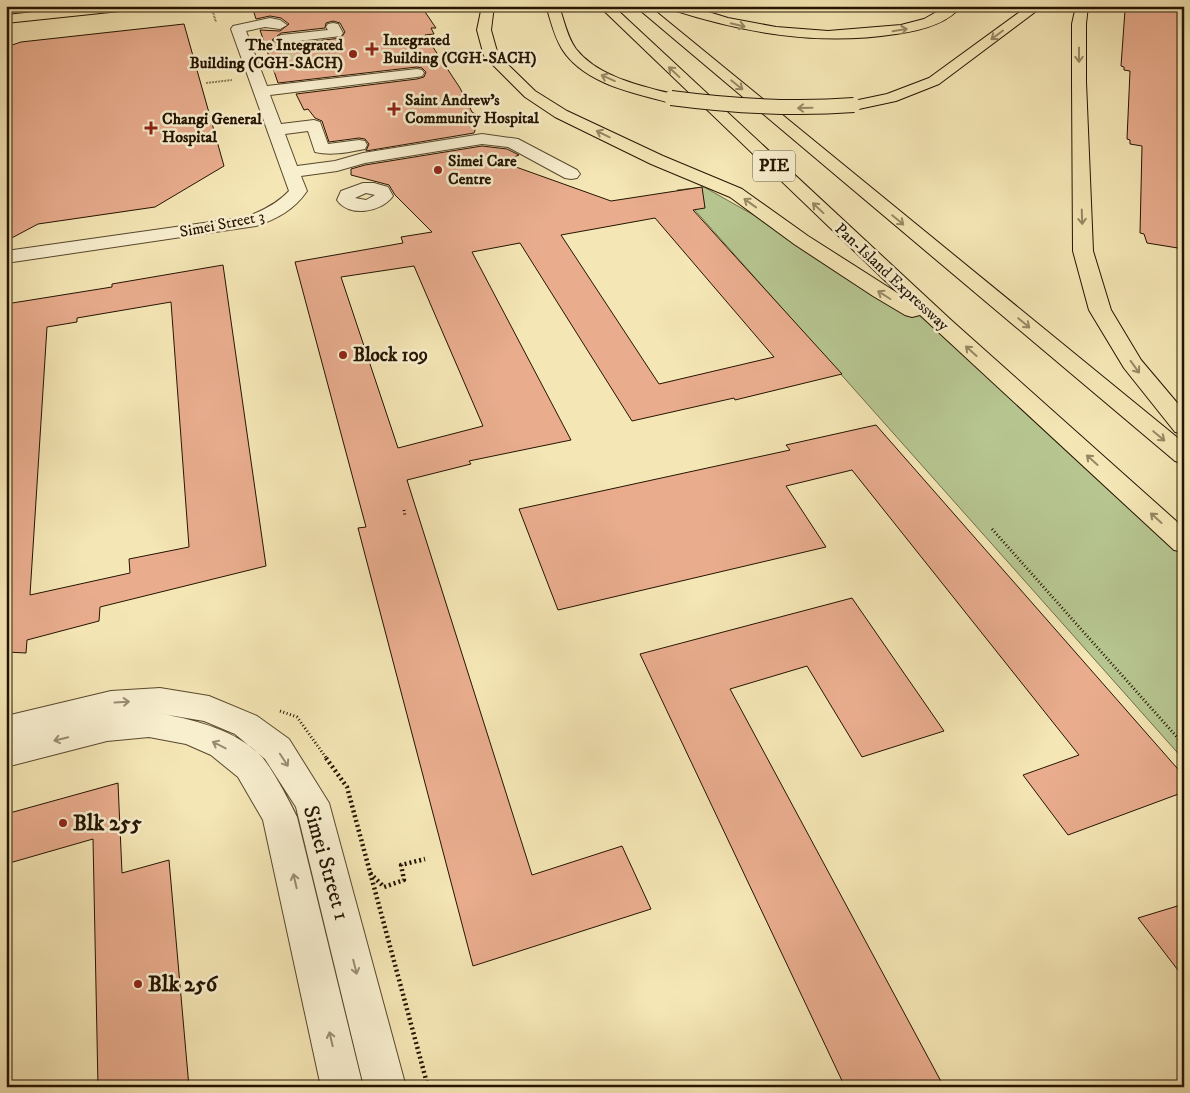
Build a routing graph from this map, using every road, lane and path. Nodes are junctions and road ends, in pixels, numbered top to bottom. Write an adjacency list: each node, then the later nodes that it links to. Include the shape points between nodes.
1 (13, 6): 11 (main road)
2 (129, 6): 12 (main road)
3 (488, 6): 27 (main road, one-way to 3, via 880,292 736,193 561,114 530,94 491,56 484,30)
4 (552, 6): 9 (main road, one-way to 4, bridge, via 934,81 891,98 854,105 789,108 727,106 671,98 630,87 595,72 571,52)
5 (605, 6): 27 (main road, Pan-Island Expressway / PIE, one-way to 5)
6 (641, 6): 29 (main road, PIE, one-way to 29)
7 (675, 6): 8 (main road, one-way to 8, via 746,27 811,35 866,34 915,27 934,21)
8 (955, 6)
9 (1037, 6)
10 (1082, 6): 28 (main road, one-way to 28, via 1079,82 1084,251 1100,310 1132,363)
11 (6, 7)
12 (6, 19)
13 (333, 27): 15 (street, Simei Street 3, via 336,33 283,41 260,34 243,39)
14 (270, 67): 15 (street)
15 (253, 68): 19 (street, Simei Street 3)
16 (417, 73): 19 (street)
17 (233, 80): 18 (path)
18 (206, 83)
19 (262, 91): 21 (street, Simei Street 3)
20 (487, 127): 21 (street, via 325,149 321,148 314,126)
21 (276, 130): 23 (street, Simei Street 3)
22 (337, 166): 23 (street); 24 (street, via 363,158 482,140 512,143); 25 (street, via 340,182)
23 (291, 172): 26 (street, Simei Street 3, via 298,191 289,203 272,214 249,222)
24 (571, 174)
25 (354, 190)
26 (6, 257)
27 (942, 325): 33 (main road, Pan-Island Expressway / PIE, one-way to 27)
28 (1184, 427)
29 (1184, 456)
30 (404, 510): 31 (path)
31 (405, 516)
32 (992, 529): 35 (path)
33 (1184, 543)
34 (6, 729): 40 (street, Simei Street 1, one-way to 40, via 111,703 160,700 209,709 246,725 277,750 312,803)
35 (1184, 745)
36 (6, 753): 39 (street, Simei Street 1, one-way to 36, via 280,817 250,768 223,746 191,732 149,724 107,728)
37 (425, 859): 38 (path, via 401,864 404,880 384,886)
38 (370, 872)
39 (342, 1087)
40 (385, 1087)

